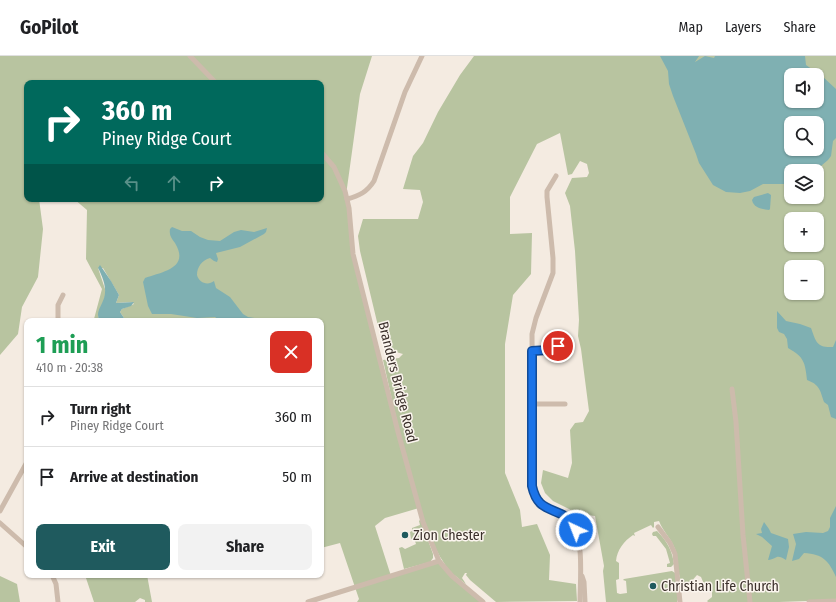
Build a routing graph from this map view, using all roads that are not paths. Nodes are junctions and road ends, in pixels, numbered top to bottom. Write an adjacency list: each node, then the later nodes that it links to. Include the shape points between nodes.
1 (190, 56): 3 (street)
2 (422, 56): 6 (street, via 405,92 374,181 364,193)
3 (213, 80)
4 (324, 155): 6 (street, Branders Bridge Road, via 339,176)
5 (556, 176): 10 (street, via 547,197 553,273 534,324)
6 (347, 199): 19 (street, Branders Bridge Road, via 353,254 398,432 423,522)
7 (63, 295): 8 (street, via 58,305)
8 (58, 318)
9 (558, 346): 10 (street, via 548,350)
10 (532, 351): 12 (street)
11 (732, 389): 29 (street)
12 (532, 404): 13 (street); 20 (street, via 532,486 541,504 568,519 576,530)
13 (565, 404)
14 (24, 467): 15 (street)
15 (0, 511)
16 (0, 523): 18 (street)
17 (658, 527): 28 (street, via 675,554)
18 (24, 544)
19 (439, 560): 24 (street); 25 (street, Branders Bridge Road, via 452,576)
20 (581, 573): 26 (street); 27 (street, via 584,582)
21 (53, 578): 23 (street)
22 (836, 601): 30 (street)
23 (58, 602)
24 (308, 602)
25 (483, 602)
26 (580, 602)
27 (584, 602)
28 (680, 602)
29 (750, 602)
30 (809, 602)

